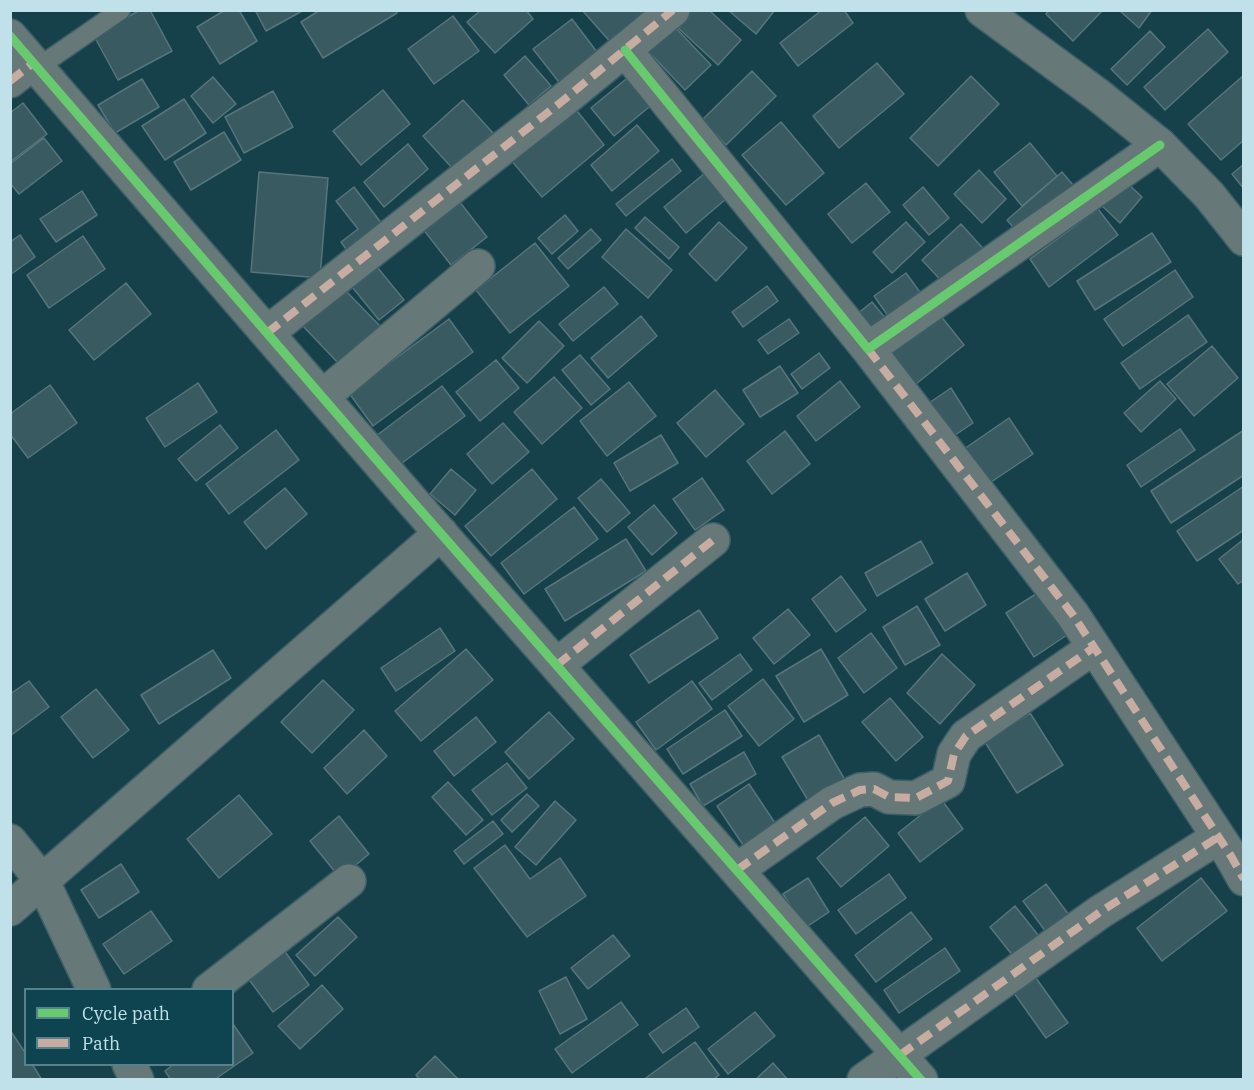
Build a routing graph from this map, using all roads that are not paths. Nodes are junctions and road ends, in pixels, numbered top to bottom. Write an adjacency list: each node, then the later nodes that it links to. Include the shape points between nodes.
1 (121, 10): 6 (lane)
2 (673, 10): 5 (street)
3 (982, 10): 7 (street)
4 (10, 36): 6 (street)
5 (625, 50): 10 (street); 11 (street)
6 (27, 70): 10 (street)
7 (1160, 145): 8 (street, via 1209,195); 11 (street)
8 (1244, 239)
9 (478, 266): 12 (street)
10 (267, 333): 12 (street)
11 (868, 349): 15 (street, via 1073,615)
12 (322, 397): 13 (street)
13 (441, 533): 16 (street); 22 (street)
14 (713, 540): 16 (street)
15 (1093, 648): 17 (street); 19 (street, via 966,736 954,754 948,781 916,798 860,790 832,803)
16 (556, 665): 19 (street)
17 (1217, 838): 20 (street); 26 (street, via 1100,912)
18 (10, 842): 22 (street)
19 (737, 870): 26 (street)
20 (1244, 879)
21 (349, 881): 25 (street)
22 (43, 882): 23 (street); 24 (street)
23 (10, 909)
24 (93, 988)
25 (212, 988)
26 (900, 1055): 29 (street); 30 (street)
27 (130, 1066): 28 (street)
28 (137, 1080)
29 (864, 1080)
30 (921, 1080)

